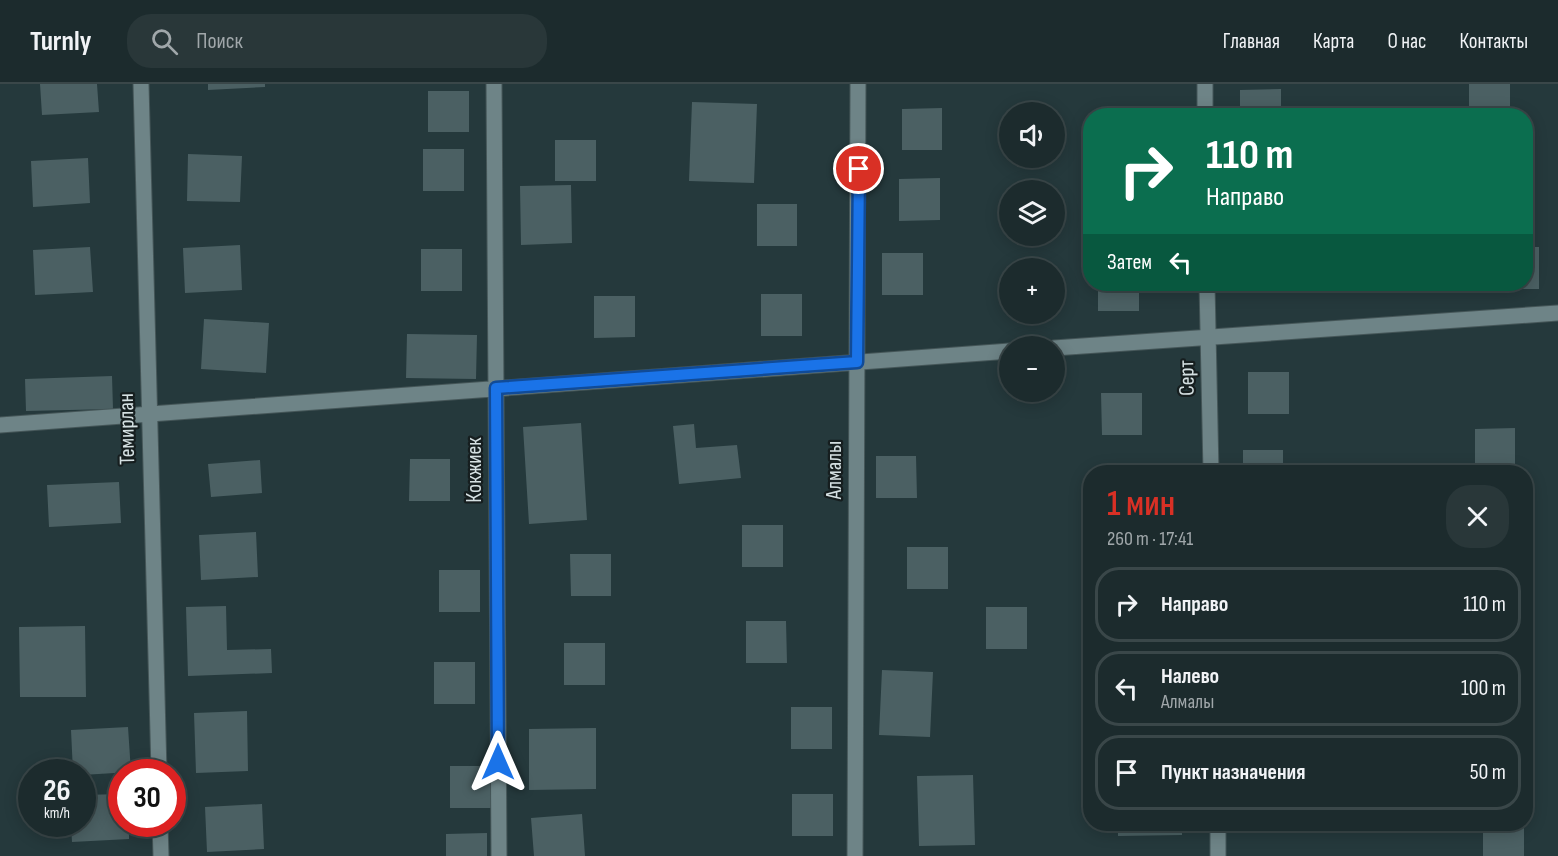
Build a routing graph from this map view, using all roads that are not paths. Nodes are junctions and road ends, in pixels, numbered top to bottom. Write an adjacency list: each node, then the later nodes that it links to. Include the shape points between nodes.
1 (141, 84): 13 (street, Темирлан)
2 (494, 84): 12 (street, Кокжиек)
3 (858, 84): 11 (street, Алмалы)
4 (1205, 84): 5 (street)
5 (1205, 108)
6 (1208, 291): 8 (street, Серт)
7 (1558, 314): 8 (street)
8 (1209, 338): 9 (street); 15 (street, Серт)
9 (1065, 347)
10 (999, 352): 11 (street)
11 (857, 362): 12 (street); 21 (street, Алмалы)
12 (496, 388): 13 (street); 20 (street, Кокжиек)
13 (149, 414): 14 (street); 16 (street, Темирлан)
14 (0, 425)
15 (1211, 465)
16 (159, 759)
17 (1218, 831): 22 (street)
18 (160, 837): 19 (street)
19 (161, 856)
20 (499, 856)
21 (855, 856)
22 (1218, 856)

